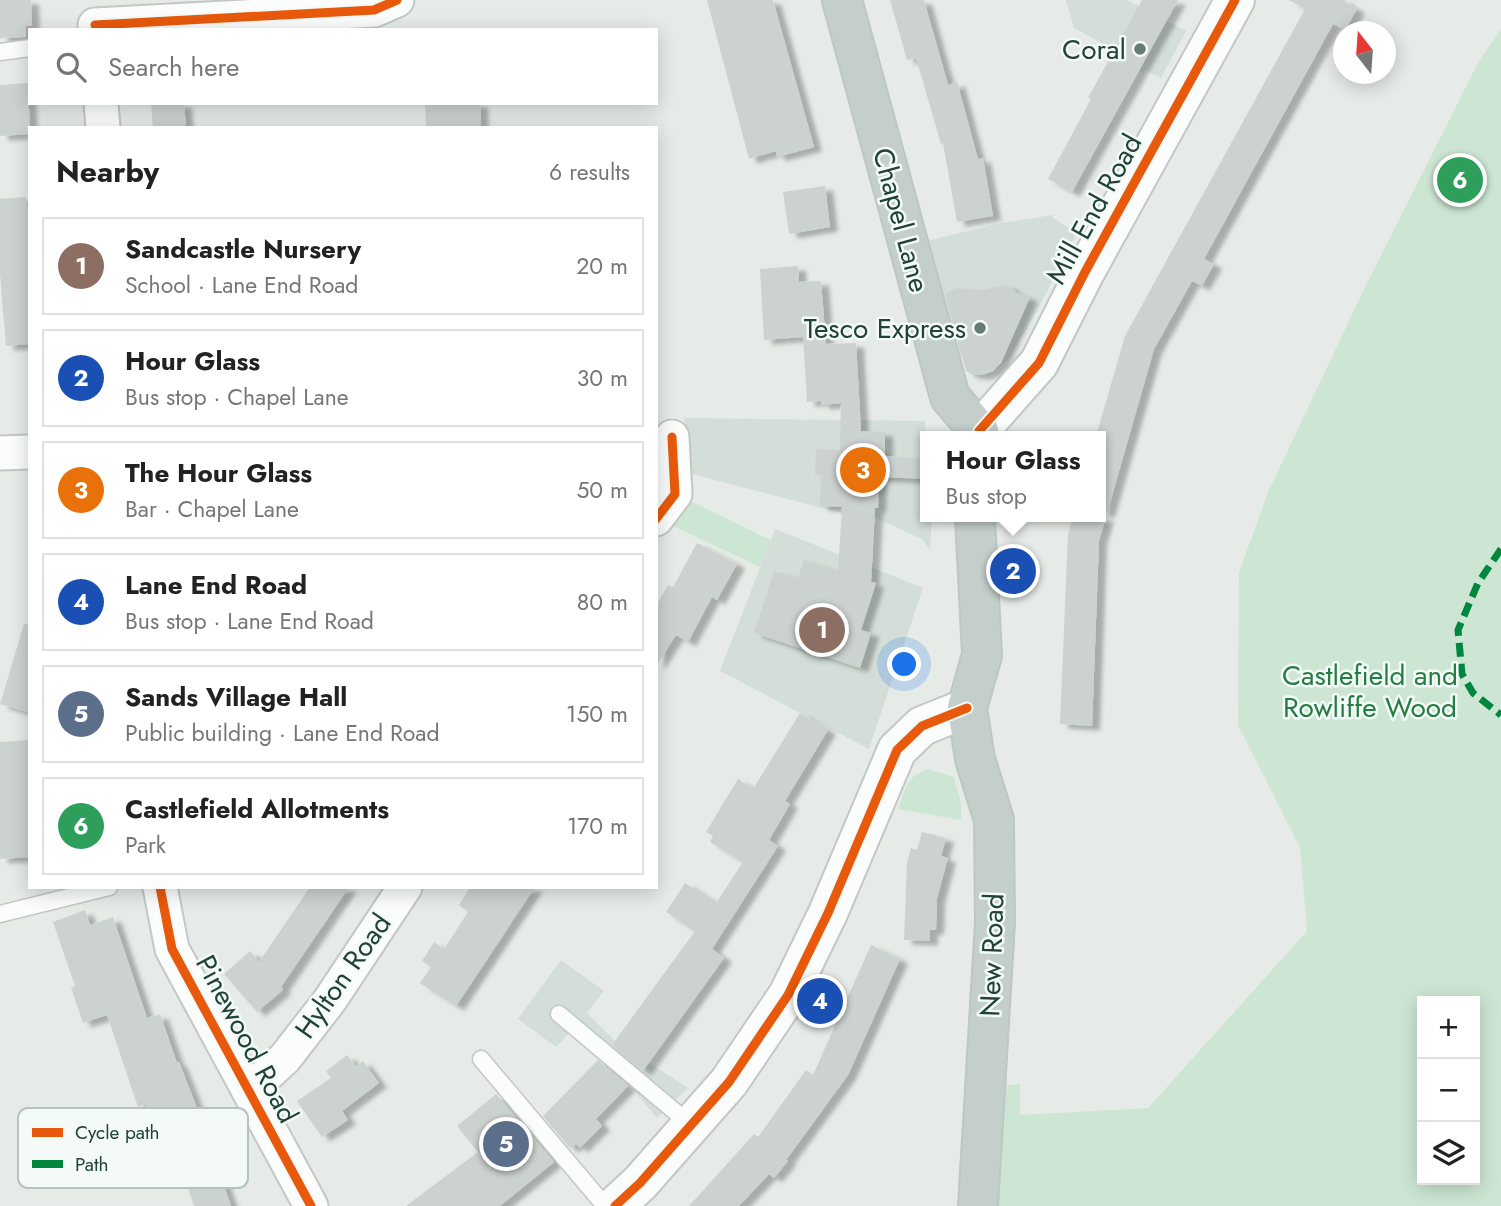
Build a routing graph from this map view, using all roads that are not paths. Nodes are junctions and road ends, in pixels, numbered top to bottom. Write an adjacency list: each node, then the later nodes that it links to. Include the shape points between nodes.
1 (397, 0): 4 (street, via 374,10)
2 (842, 0): 9 (highway, Chapel Lane, via 950,397)
3 (1235, 0): 10 (street, Mill End Road, via 1039,363)
4 (95, 18)
5 (28, 48): 6 (lane)
6 (0, 51)
7 (101, 105): 8 (street)
8 (103, 126)
9 (977, 431)
10 (981, 431)
11 (672, 437): 14 (street, via 675,494)
12 (28, 452): 13 (street)
13 (0, 453)
14 (658, 516)
15 (975, 522): 16 (highway, via 982,655)
16 (967, 708): 24 (street, via 922,726 897,751 788,995 729,1082); 28 (highway, New Road, via 975,759 994,820 995,922)
17 (101, 889): 20 (lane)
18 (160, 889): 23 (street, Pinewood Road, via 172,949)
19 (404, 889): 23 (street, Hylton Road, via 330,1000 285,1058)
20 (0, 914)
21 (559, 1014): 24 (lane)
22 (481, 1059): 26 (lane)
23 (248, 1091): 25 (street, Pinewood Road)
24 (691, 1125): 27 (street)
25 (311, 1206)
26 (605, 1206)
27 (615, 1206)
28 (978, 1206)

